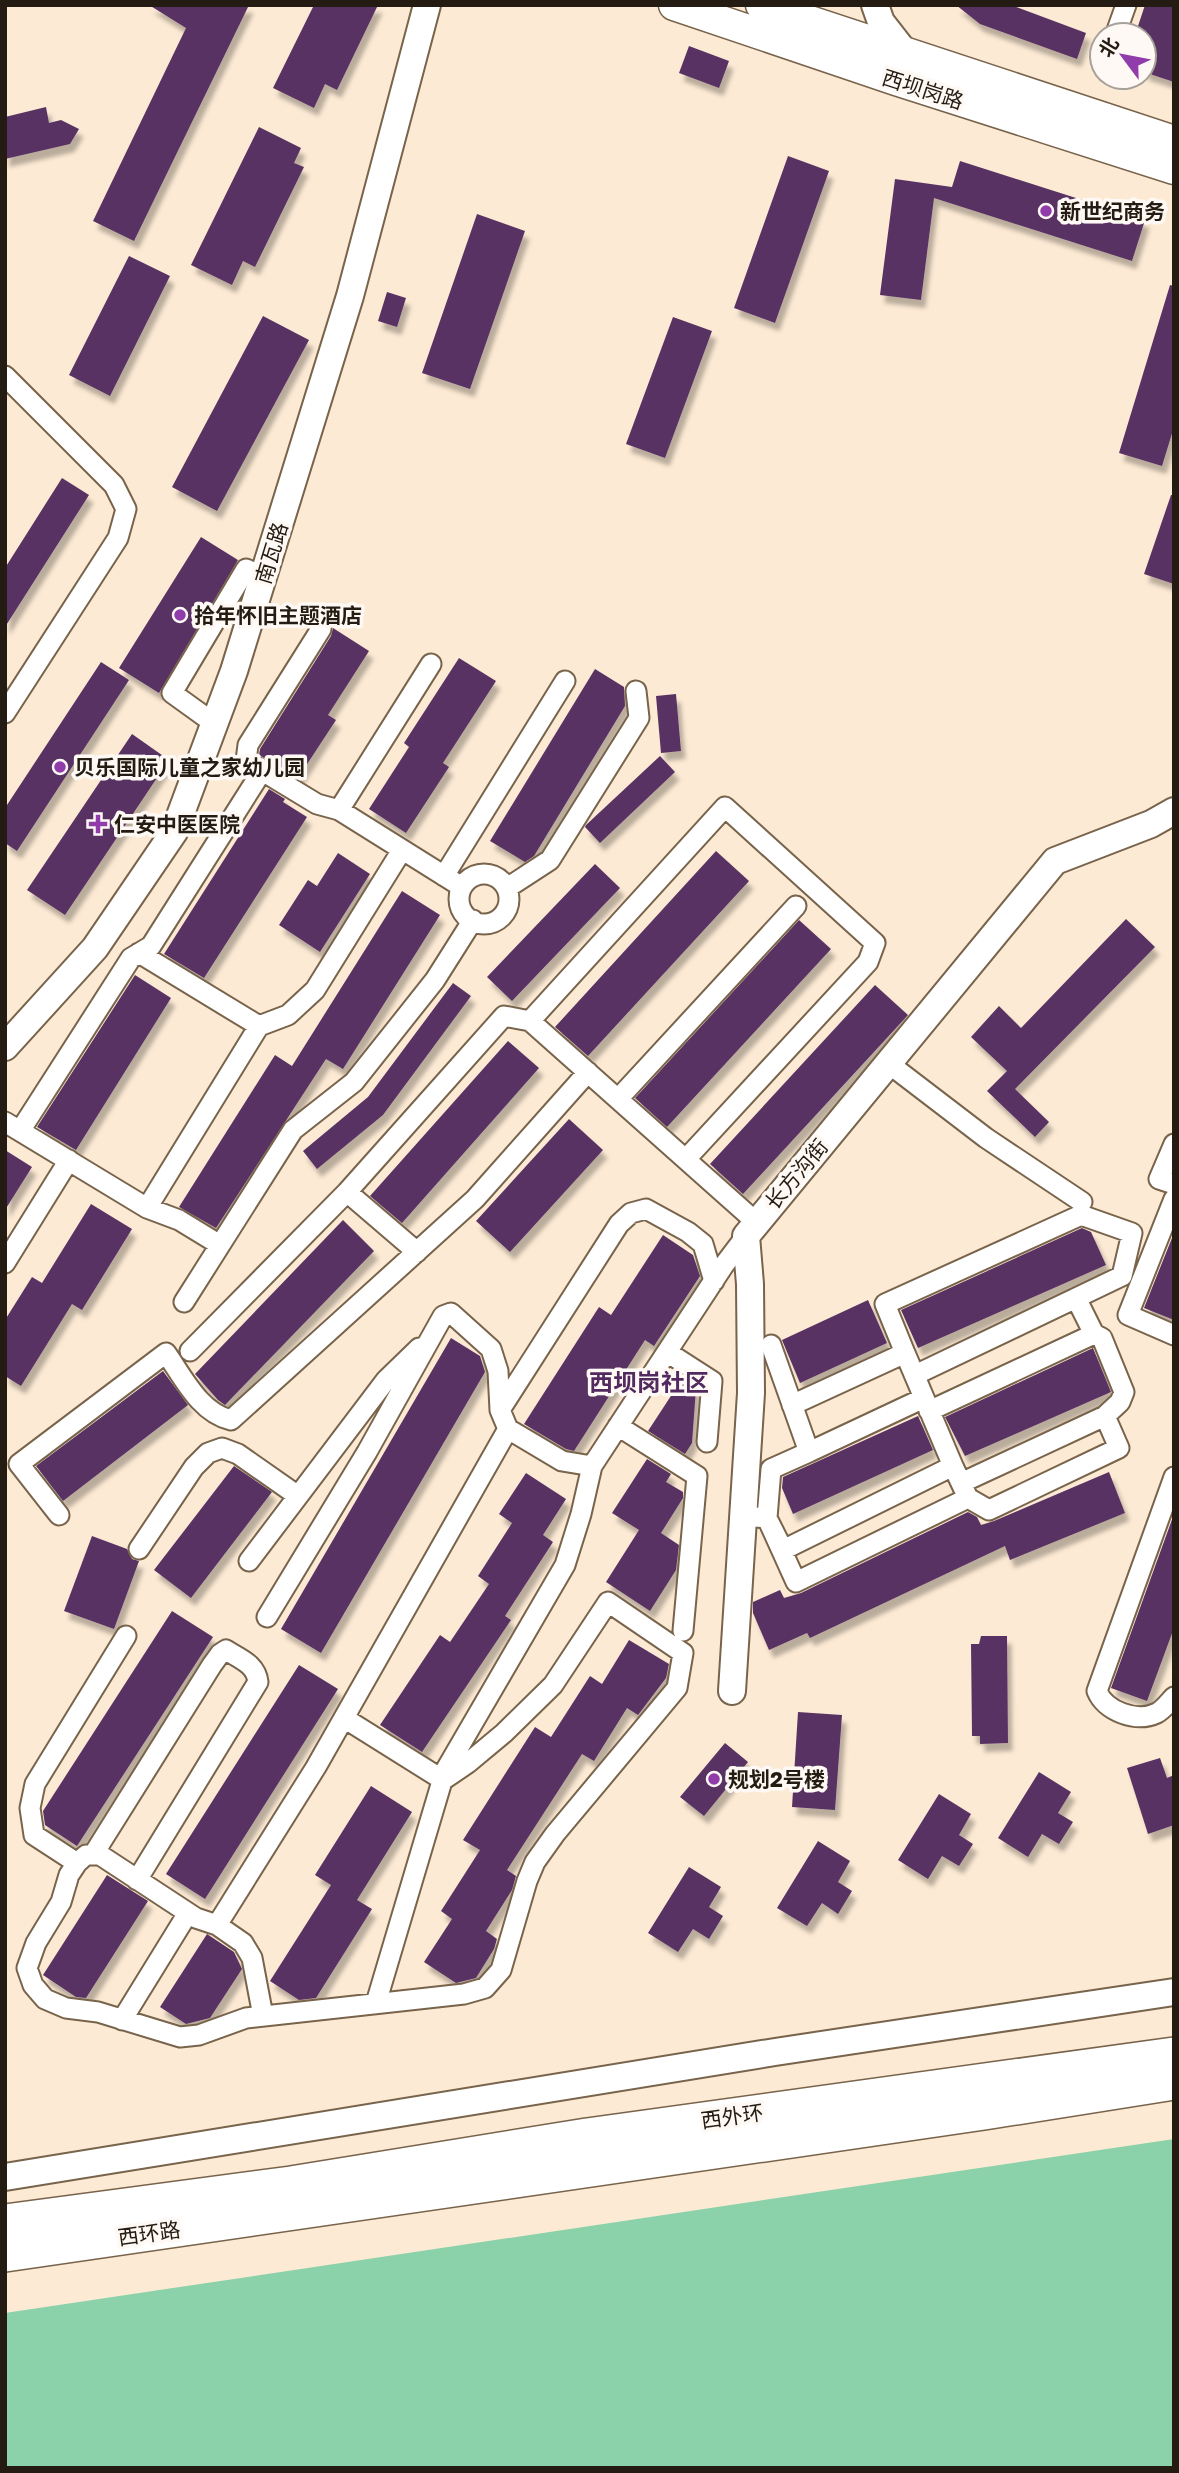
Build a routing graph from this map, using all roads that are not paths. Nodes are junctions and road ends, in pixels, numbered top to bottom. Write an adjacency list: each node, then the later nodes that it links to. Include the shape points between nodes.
1 (427, 5): 9 (street, 南瓦路, via 350,296)
2 (674, 5): 5 (main road, 西坝岗路)
3 (761, 5): 5 (main road, 西坝岗路)
4 (875, 5): 5 (street)
5 (901, 67): 6 (main road, 西坝岗路); 7 (main road, 西坝岗路)
6 (1174, 141)
7 (1174, 169)
8 (5, 376): 13 (street, via 114,485 126,509 118,538)
9 (264, 577): 16 (street, 南瓦路); 16 (street, via 246,569 172,693)
10 (321, 629): 17 (street, via 248,745 246,761)
11 (431, 664): 18 (street)
12 (565, 681): 21 (street)
13 (12, 687): 15 (street)
14 (636, 691): 23 (street, via 639,718 550,860)
15 (5, 713)
16 (215, 724): 29 (street, 南瓦路, via 174,832 95,948)
17 (262, 771): 18 (street, via 317,804); 26 (street, via 151,946)
18 (339, 810): 20 (street)
19 (1174, 811): 30 (street, 长方沟街, via 1055,861)
20 (402, 850): 21 (street); 28 (street, via 315,990 288,1015)
21 (444, 876): 22 (street)
22 (462, 887): 23 (street, via 473,876 488,874); 25 (street, via 460,904)
23 (507, 888): 25 (street, via 509,903 501,917 485,924)
24 (796, 906): 32 (street)
25 (473, 920): 43 (street, via 435,980 354,1082 293,1129)
26 (139, 953): 28 (street); 33 (street, via 131,958)
27 (530, 1021): 31 (street); 35 (street, via 725,807 875,943 868,962); 38 (street, via 504,1016)
28 (259, 1026): 41 (street)
29 (5, 1047)
30 (888, 1063): 40 (street, via 986,1138); 42 (street, 长方沟街)
31 (588, 1072): 32 (street); 44 (street, via 475,1199)
32 (618, 1099): 35 (street)
33 (13, 1127): 36 (street)
34 (1174, 1144): 37 (street, via 1159,1179)
35 (686, 1159): 42 (street)
36 (69, 1160): 41 (street); 45 (street)
37 (1174, 1184)
38 (347, 1192): 44 (street); 53 (street)
39 (1174, 1199): 50 (street, via 1128,1315)
40 (1082, 1202)
41 (147, 1208): 43 (street)
42 (751, 1229): 46 (street); 69 (street)
43 (220, 1245): 48 (street)
44 (417, 1252): 68 (street, via 231,1420 206,1408 166,1353 19,1464)
45 (5, 1263)
46 (714, 1281): 54 (street); 60 (street, via 703,1244 688,1231 646,1209 631,1213 619,1224)
47 (1076, 1298): 49 (street); 55 (street, via 1122,1276 1132,1233 1080,1215 886,1304); 56 (street)
48 (184, 1302)
49 (1094, 1334): 57 (street); 59 (street, via 1102,1338 1124,1392)
50 (1174, 1335)
51 (433, 1336): 60 (street, via 443,1316 451,1312 486,1342 498,1371); 67 (street, via 386,1380); 72 (street)
52 (771, 1345): 58 (street)
53 (190, 1351)
54 (667, 1352): 61 (street); 62 (street, via 712,1381)
55 (905, 1353): 56 (street); 58 (street)
56 (915, 1375): 57 (street)
57 (927, 1404): 63 (street); 65 (street)
58 (792, 1405): 63 (street)
59 (1105, 1416): 65 (street); 65 (street, via 1119,1448 989,1510)
60 (504, 1420): 64 (street, via 562,1461); 77 (street)
61 (618, 1426): 64 (street); 73 (street, via 697,1476)
62 (707, 1442)
63 (809, 1452): 69 (street, via 771,1469)
64 (592, 1466): 78 (street, via 565,1565)
65 (961, 1482): 69 (street, via 783,1550); 69 (street, via 796,1582)
66 (1173, 1483): 76 (street, via 1097,1691 1101,1701 1111,1707 1141,1717 1157,1713)
67 (299, 1496): 70 (street, via 239,1454 222,1448 208,1453 194,1467); 71 (street)
68 (59, 1515)
69 (755, 1517): 75 (street)
70 (139, 1549)
71 (249, 1561)
72 (267, 1617)
73 (683, 1631)
74 (126, 1636): 79 (street, via 36,1784 30,1808 34,1836)
75 (732, 1690)
76 (1174, 1697)
77 (344, 1718): 78 (street); 82 (street)
78 (443, 1780): 84 (street); 84 (street, via 504,1733 553,1685 608,1602 683,1653 677,1688 535,1862 501,1970 485,1988 464,1994)
79 (85, 1859): 80 (street, via 100,1855); 80 (street, via 219,1654 226,1650 257,1672 258,1682); 86 (street, via 69,1875 61,1902 27,1968 45,1999)
80 (137, 1880): 81 (street)
81 (188, 1913): 82 (street); 86 (street)
82 (217, 1925): 85 (street, via 243,1943 252,1958)
83 (1174, 1992): 89 (street)
84 (376, 2003): 85 (street)
85 (263, 2015): 86 (street, via 180,2037)
86 (122, 2020)
87 (1174, 2054): 90 (highway, 西外环, via 587,2136)
88 (1174, 2082): 90 (highway, 西外环, via 970,2114)
89 (5, 2177)
90 (292, 2198): 91 (highway, 西环路); 92 (highway, 西环路)
91 (5, 2222)
92 (5, 2254)

